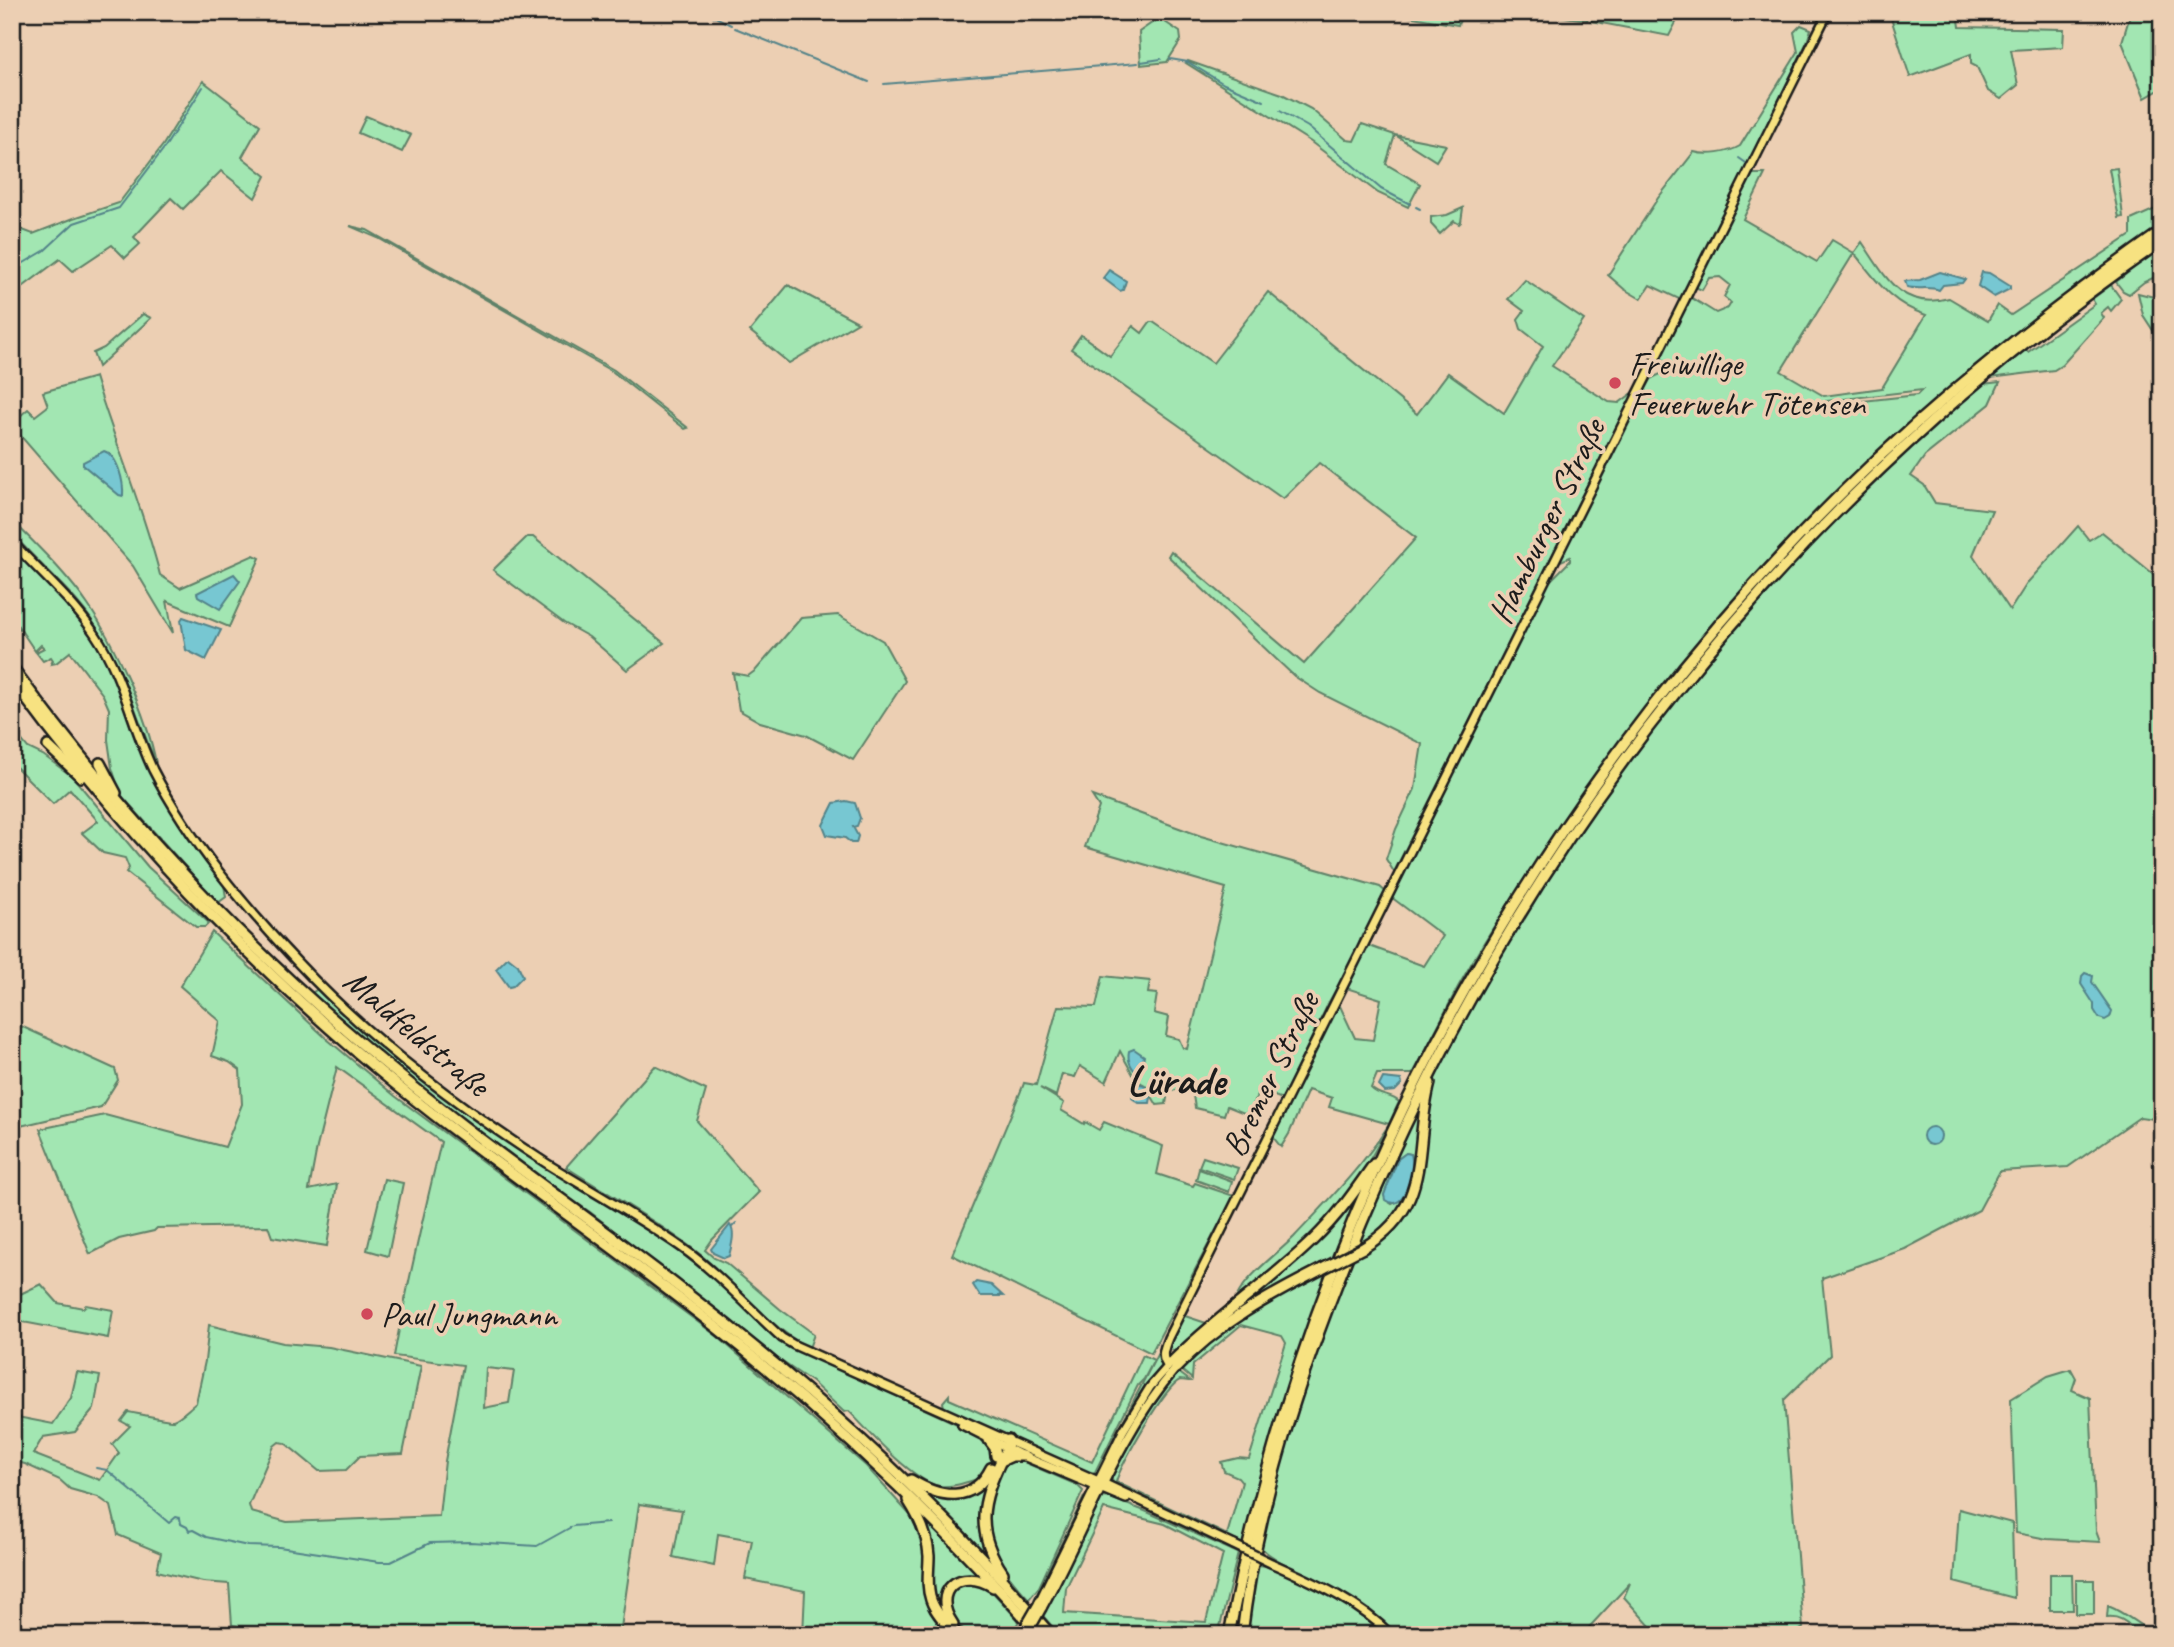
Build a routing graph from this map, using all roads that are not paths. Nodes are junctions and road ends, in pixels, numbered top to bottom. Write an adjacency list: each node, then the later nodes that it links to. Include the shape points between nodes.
1 (1828, 12): 13 (main road, Hamburger Straße)
2 (2162, 232): 4 (highway)
3 (2162, 241): 4 (highway)
4 (2107, 275): 5 (highway); 5 (highway, via 1980,379)
5 (1967, 384): 16 (highway, via 1806,543 1717,640 1663,708 1535,891); 17 (highway, via 1955,389 1853,483 1756,583 1663,692 1544,858 1425,1067)
6 (12, 541): 21 (main road, Maldfeldstraße, via 97,636 140,741 188,828 235,894 342,1006 494,1128 681,1247 782,1338)
7 (12, 667): 12 (highway)
8 (12, 680): 11 (highway)
9 (48, 746): 11 (highway)
10 (100, 763): 12 (highway)
11 (103, 797): 14 (highway)
12 (127, 813): 14 (highway)
13 (1422, 827): 18 (main road, Bremer Straße)
14 (214, 913): 15 (highway)
15 (223, 923): 26 (highway, via 408,1083 730,1326); 28 (highway, via 289,993 402,1089 719,1329)
16 (1438, 1059): 20 (highway, bridge, via 1425,1103 1421,1159 1412,1193 1391,1226 1363,1248 1252,1306); 39 (highway, via 1378,1182 1306,1370 1260,1530)
17 (1382, 1156): 19 (highway, via 1314,1239); 38 (highway, via 1317,1315 1289,1399 1252,1527)
18 (1165, 1347): 19 (main road); 20 (main road)
19 (1180, 1354): 20 (highway)
20 (1172, 1366): 29 (main road)
21 (938, 1410): 22 (main road, Maldfeldstraße); 23 (main road, Maldfeldstraße)
22 (989, 1440): 23 (main road, Maldfeldstraße); 25 (highway)
23 (1005, 1445): 24 (main road, Maldfeldstraße); 25 (highway); 29 (main road, Maldfeldstraße)
24 (1023, 1456): 25 (highway); 27 (main road, Maldfeldstraße)
25 (999, 1459): 26 (highway, via 982,1482 954,1495 927,1489); 31 (highway, via 985,1498 984,1530)
26 (888, 1464): 31 (highway, via 961,1535)
27 (1076, 1479): 29 (main road, Maldfeldstraße); 30 (main road)
28 (895, 1482): 31 (highway); 34 (highway, via 925,1532 932,1603)
29 (1100, 1485): 30 (main road); 32 (main road); 40 (main road, bridge, via 1332,1592)
30 (1088, 1502): 32 (main road)
31 (1014, 1598): 35 (highway, via 978,1579 956,1582 946,1595 945,1607); 36 (highway); 37 (highway)
32 (1040, 1606): 33 (main road, bridge)
33 (1023, 1633)
34 (958, 1635)
35 (964, 1635)
36 (1040, 1635)
37 (1051, 1635)
38 (1229, 1635)
39 (1242, 1635)
40 (1391, 1635)

